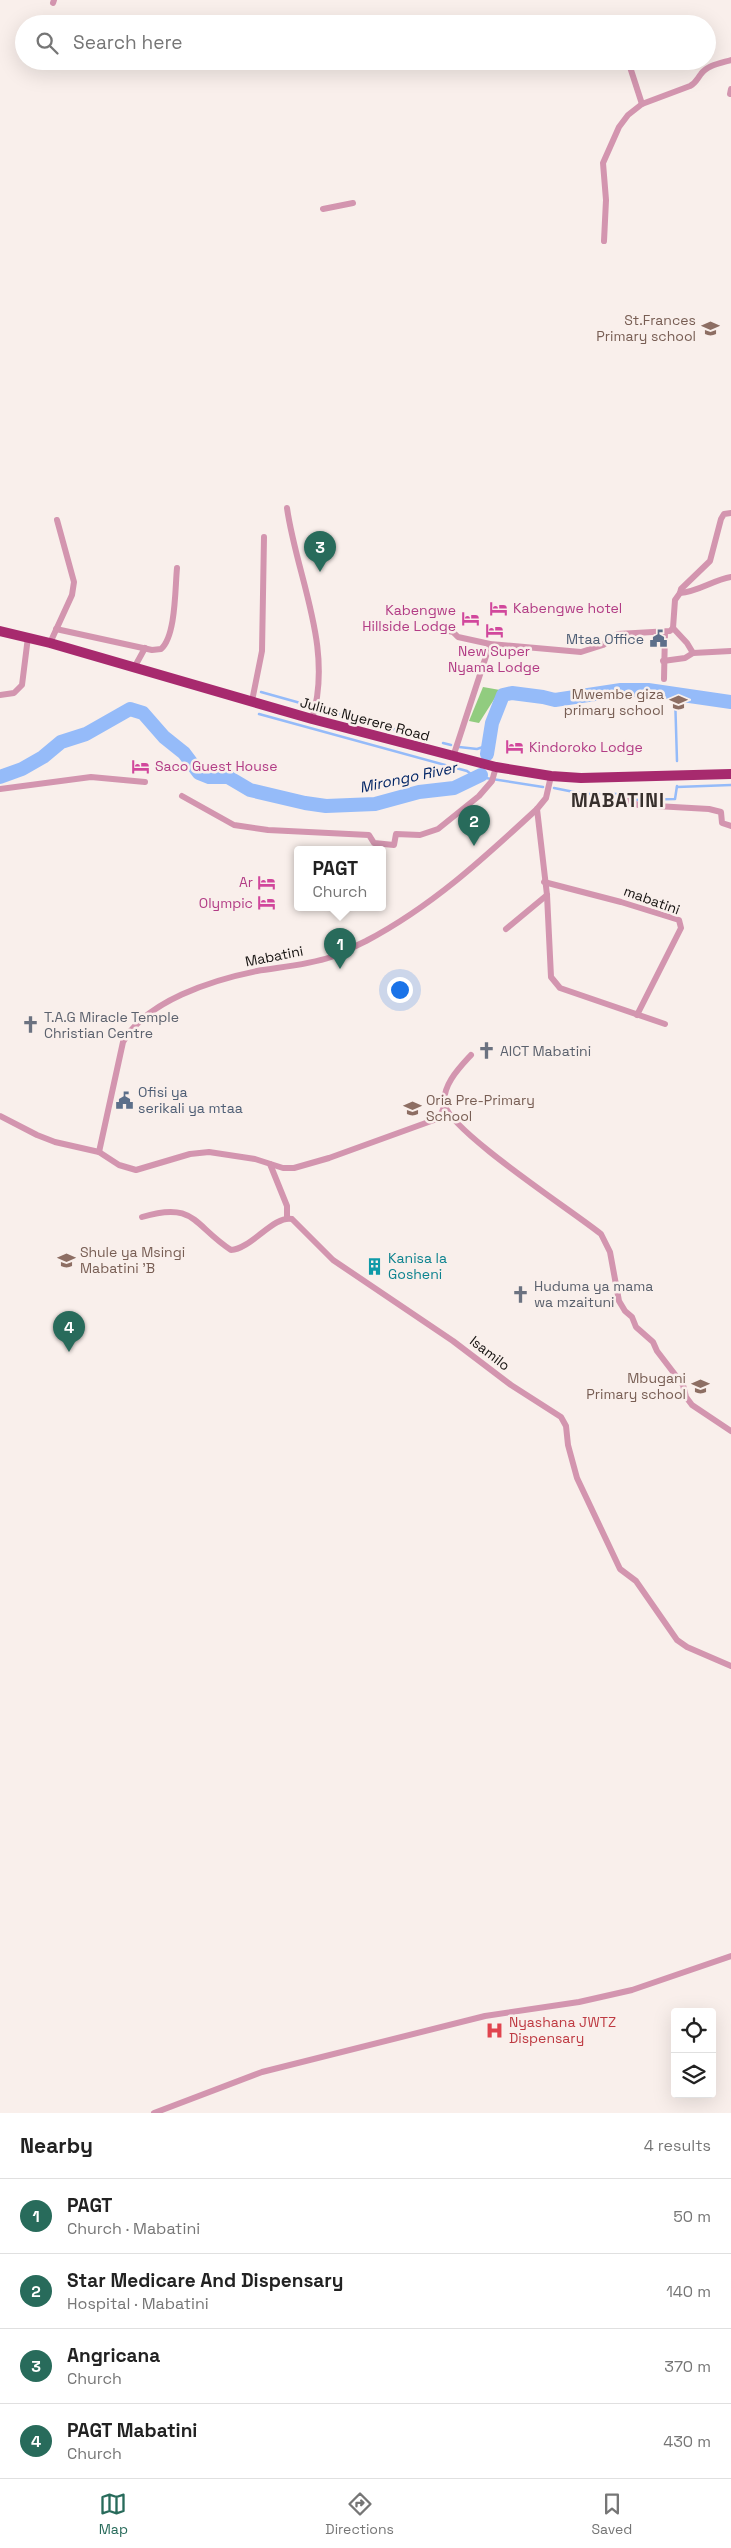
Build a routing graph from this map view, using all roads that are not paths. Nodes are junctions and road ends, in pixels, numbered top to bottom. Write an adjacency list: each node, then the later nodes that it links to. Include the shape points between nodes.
1 (731, 60): 2 (street)
2 (716, 64)
3 (631, 70): 7 (street)
4 (704, 70): 7 (street, via 692,85)
5 (731, 89): 6 (street)
6 (730, 94)
7 (642, 104): 10 (street, via 623,120 605,155)
8 (352, 203): 9 (street)
9 (323, 209)
10 (604, 241)
11 (287, 508): 34 (street, via 295,555 311,607 320,653 320,692)
12 (731, 513): 17 (street, via 724,514 721,519 710,562)
13 (56, 520): 19 (street, via 74,582 72,596)
14 (264, 537): 33 (street, via 262,651)
15 (177, 568): 26 (street, via 169,640 161,649)
16 (731, 577): 17 (street, via 692,592)
17 (680, 593): 18 (street, via 674,605)
18 (673, 628): 22 (street); 28 (street)
19 (56, 629): 24 (street); 26 (street)
20 (440, 629): 25 (street)
21 (0, 631): 23 (highway, Julius Nyerere Road)
22 (665, 632): 25 (street, via 618,634 603,645 581,652); 29 (street)
23 (28, 637): 24 (highway, Julius Nyerere Road); 32 (street, via 20,689)
24 (50, 642): 30 (highway, Julius Nyerere Road)
25 (490, 644): 35 (street)
26 (145, 648): 30 (street)
27 (731, 651): 28 (street)
28 (692, 652): 29 (street, via 685,658)
29 (664, 661): 31 (street)
30 (134, 668): 33 (highway, Julius Nyerere Road)
31 (664, 679)
32 (0, 695)
33 (252, 701): 34 (highway, Julius Nyerere Road)
34 (315, 711): 35 (highway, Julius Nyerere Road)
35 (453, 757): 37 (highway, Julius Nyerere Road)
36 (731, 774): 38 (highway, Julius Nyerere Road)
37 (494, 775): 38 (highway, Julius Nyerere Road); 41 (street, via 479,796 438,829 420,835 396,834 394,845 374,843 368,835 268,830 234,824)
38 (551, 776): 43 (street, Mabatini, via 546,798)
39 (145, 782): 40 (street, via 91,778)
40 (0, 789)
41 (182, 796)
42 (620, 801): 44 (street, via 709,809 721,812 722,823)
43 (537, 809): 45 (street); 53 (street, Mabatini, via 448,889 366,940 331,957 211,983 158,1006 144,1016 130,1029 123,1042)
44 (731, 826)
45 (544, 882): 46 (street); 48 (street, mabatini, via 679,920 681,928)
46 (546, 895): 47 (street); 48 (street, via 550,968 554,983 560,988)
47 (506, 929)
48 (637, 1015): 49 (street)
49 (665, 1024)
50 (471, 1055): 51 (street, via 449,1084)
51 (445, 1105): 54 (street, via 434,1120 329,1158 294,1168); 57 (street, via 476,1141 601,1234 610,1252 619,1301 625,1311 636,1327 653,1342 692,1405)
52 (0, 1116): 53 (street, via 55,1142)
53 (100, 1152): 54 (street, via 119,1165 136,1170 204,1152)
54 (270, 1164): 56 (street, via 287,1206)
55 (142, 1217): 56 (street, via 165,1210 179,1211 231,1250 242,1247)
56 (287, 1218): 58 (street, Isamilo, via 333,1260 453,1340 510,1385 561,1417 566,1426 577,1478 620,1569 636,1581 677,1640)
57 (731, 1431)
58 (731, 1666)
59 (731, 1956): 60 (street, via 632,1990 579,2002 485,2016 262,2072)
60 (154, 2113)

